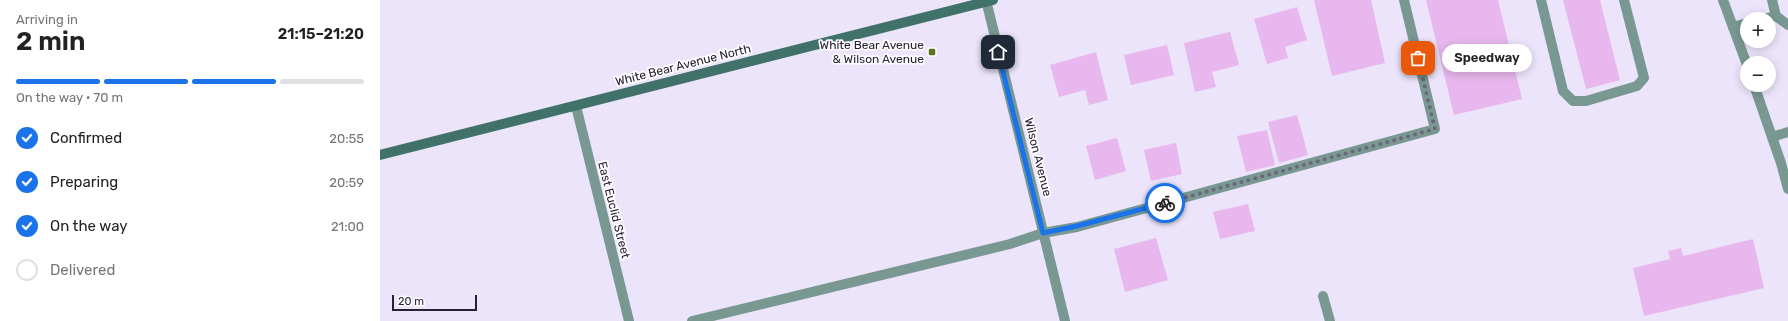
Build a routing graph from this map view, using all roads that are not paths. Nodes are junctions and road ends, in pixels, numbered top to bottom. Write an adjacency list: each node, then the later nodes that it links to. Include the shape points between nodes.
1 (1404, 0): 19 (street, via 1435,129 1085,224)
2 (1541, 0): 3 (street, via 1563,91 1573,100 1586,101 1637,86 1644,78)
3 (1624, 0)
4 (1724, 0): 11 (street)
5 (1772, 0): 7 (street)
6 (988, 1): 14 (main road, White Bear Avenue North); 19 (street, Wilson Avenue)
7 (1775, 12)
8 (1776, 16): 10 (street)
9 (1740, 25): 11 (street)
10 (1788, 25)
11 (1733, 27): 12 (street)
12 (1744, 56)
13 (1756, 92): 16 (street)
14 (576, 106): 17 (main road, White Bear Avenue North); 21 (street, East Euclid Street)
15 (1788, 132): 16 (street)
16 (1772, 137): 18 (street)
17 (380, 155)
18 (1788, 189)
19 (1043, 233): 22 (street, via 1010,244); 23 (street, Wilson Avenue)
20 (1323, 296): 24 (street)
21 (629, 321)
22 (692, 321)
23 (1065, 321)
24 (1330, 321)

